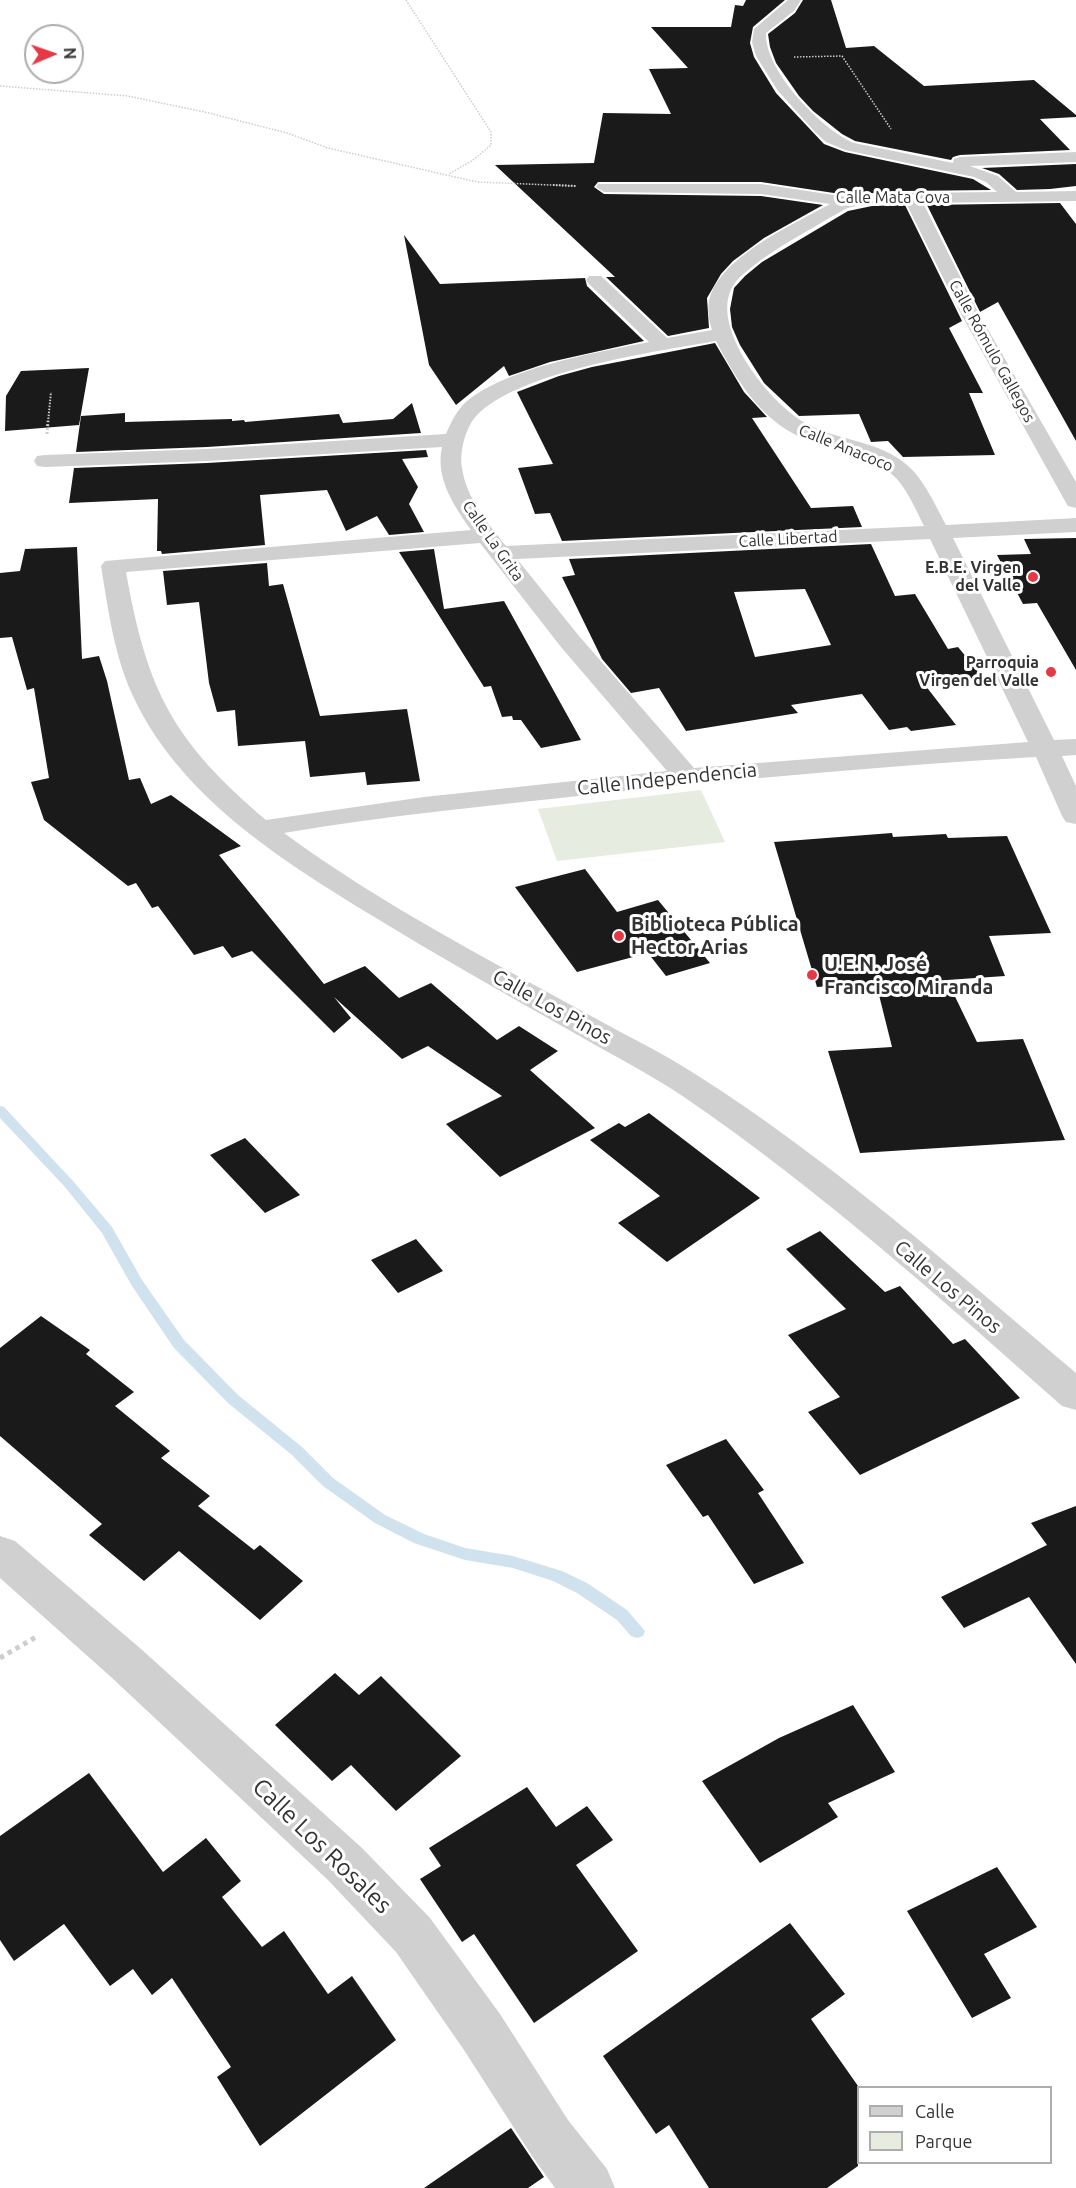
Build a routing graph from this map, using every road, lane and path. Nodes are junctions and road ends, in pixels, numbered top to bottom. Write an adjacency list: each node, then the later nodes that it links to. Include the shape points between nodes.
1 (406, 0): 8 (path, via 491,132 491,146)
2 (795, 0): 3 (street, via 759,32 757,44)
3 (763, 57): 6 (street, via 818,127 835,141); 6 (path, via 842,56)
4 (0, 86): 8 (path, via 128,96)
5 (1076, 157): 7 (street)
6 (913, 159): 7 (street)
7 (941, 164): 11 (street, via 987,176)
8 (448, 175): 9 (path, via 487,183)
9 (604, 187): 13 (street, Calle Mata Cova, via 769,190)
10 (1076, 196): 11 (street, Calle Mata Cova)
11 (1012, 197): 12 (street, Calle Mata Cova)
12 (912, 198): 13 (street, Calle Mata Cova); 20 (street, Calle Rómulo Gallegos, via 970,314)
13 (847, 202): 15 (street, Calle Anacoco, via 767,248 732,276 719,300)
14 (595, 280): 16 (street)
15 (722, 334): 16 (street, Calle La Grita); 22 (street, Calle Anacoco, via 761,396 790,425 896,467 917,492)
16 (663, 345): 18 (street, Calle La Grita, via 566,367 513,384 470,409)
17 (51, 392): 19 (path)
18 (455, 440): 19 (street); 23 (street, Calle La Grita, via 450,456 456,483 465,504)
19 (45, 461)
20 (1076, 501)
21 (1076, 525): 22 (street, Calle Libertad)
22 (938, 532): 23 (street, Calle Libertad); 26 (street, Calle Anacoco)
23 (494, 544): 24 (street, Calle Libertad); 27 (street, Calle La Grita, via 549,619)
24 (113, 566): 29 (street, Calle Los Pinos, via 129,646 153,709 187,760 228,803)
25 (1076, 747): 26 (street, Calle Independencia)
26 (1044, 748): 27 (street, Calle Independencia); 28 (street, Calle Anacoco)
27 (687, 777): 29 (street, Calle Independencia, via 421,805)
28 (1076, 816)
29 (260, 829): 30 (street, Calle Los Pinos, via 356,894 691,1085 881,1230)
30 (1076, 1395)
31 (0, 1553): 32 (street, Calle Los Rosales, via 345,1864 413,1935)
32 (588, 2188)

